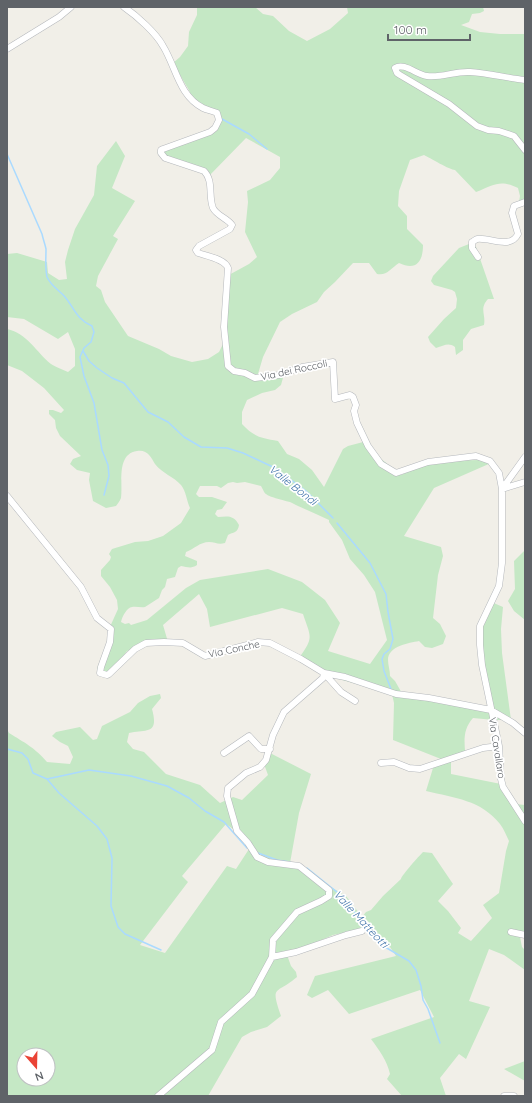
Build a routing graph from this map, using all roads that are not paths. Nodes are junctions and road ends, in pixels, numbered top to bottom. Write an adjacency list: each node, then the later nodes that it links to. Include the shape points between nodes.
1 (71, 7): 3 (street)
2 (124, 7): 10 (street, Via dei Roccoli, via 164,46 178,82 185,92 202,108 217,113 219,120 210,132 163,149 161,153 165,158 204,171 208,176 216,213 232,225 230,229 196,250 227,264 224,327 228,366 234,371 255,378 333,362 335,398 350,395 353,397 357,423 368,446 381,464 396,473 428,462 476,456 490,461 499,473)
3 (7, 49)
4 (525, 80): 5 (street, via 469,72 424,76 405,67 395,68 400,75 449,104 477,126 514,136)
5 (525, 150)
6 (525, 202): 7 (street, via 514,206 512,213 518,234 516,238 506,243 477,239 472,242 472,248)
7 (478, 258)
8 (525, 457): 10 (street)
9 (525, 482): 10 (street)
10 (502, 489): 14 (street, Via dei Roccoli, via 502,563 499,586 480,626 482,665)
11 (7, 496): 12 (street, Via Conche, via 81,587 97,618 111,629 110,642 100,673 109,674 135,649 146,643 164,642 183,643 205,656 258,642 270,643)
12 (324, 673): 13 (street, via 341,692); 14 (street, Via Conche, via 345,677 396,694); 17 (street, via 323,678 284,712 273,735)
13 (355, 700)
14 (491, 710): 15 (street, Via Cavallaro); 16 (street, Via Cavallaro)
15 (525, 733)
16 (499, 746): 19 (street, via 483,748 420,770 394,762); 20 (street, Via Cavallaro, via 503,787)
17 (270, 749): 18 (street, via 261,750 249,736); 24 (street, via 260,767 246,773 228,788 227,796 237,831 257,857 268,862 299,866 329,890 329,896 297,912 273,940)
18 (224, 753)
19 (381, 764)
20 (525, 821)
21 (362, 931): 24 (street)
22 (511, 932): 23 (street)
23 (525, 935)
24 (272, 957): 25 (street, via 252,994 221,1022 212,1050)
25 (158, 1096)
26 (504, 1096): 27 (street)
27 (514, 1096)

